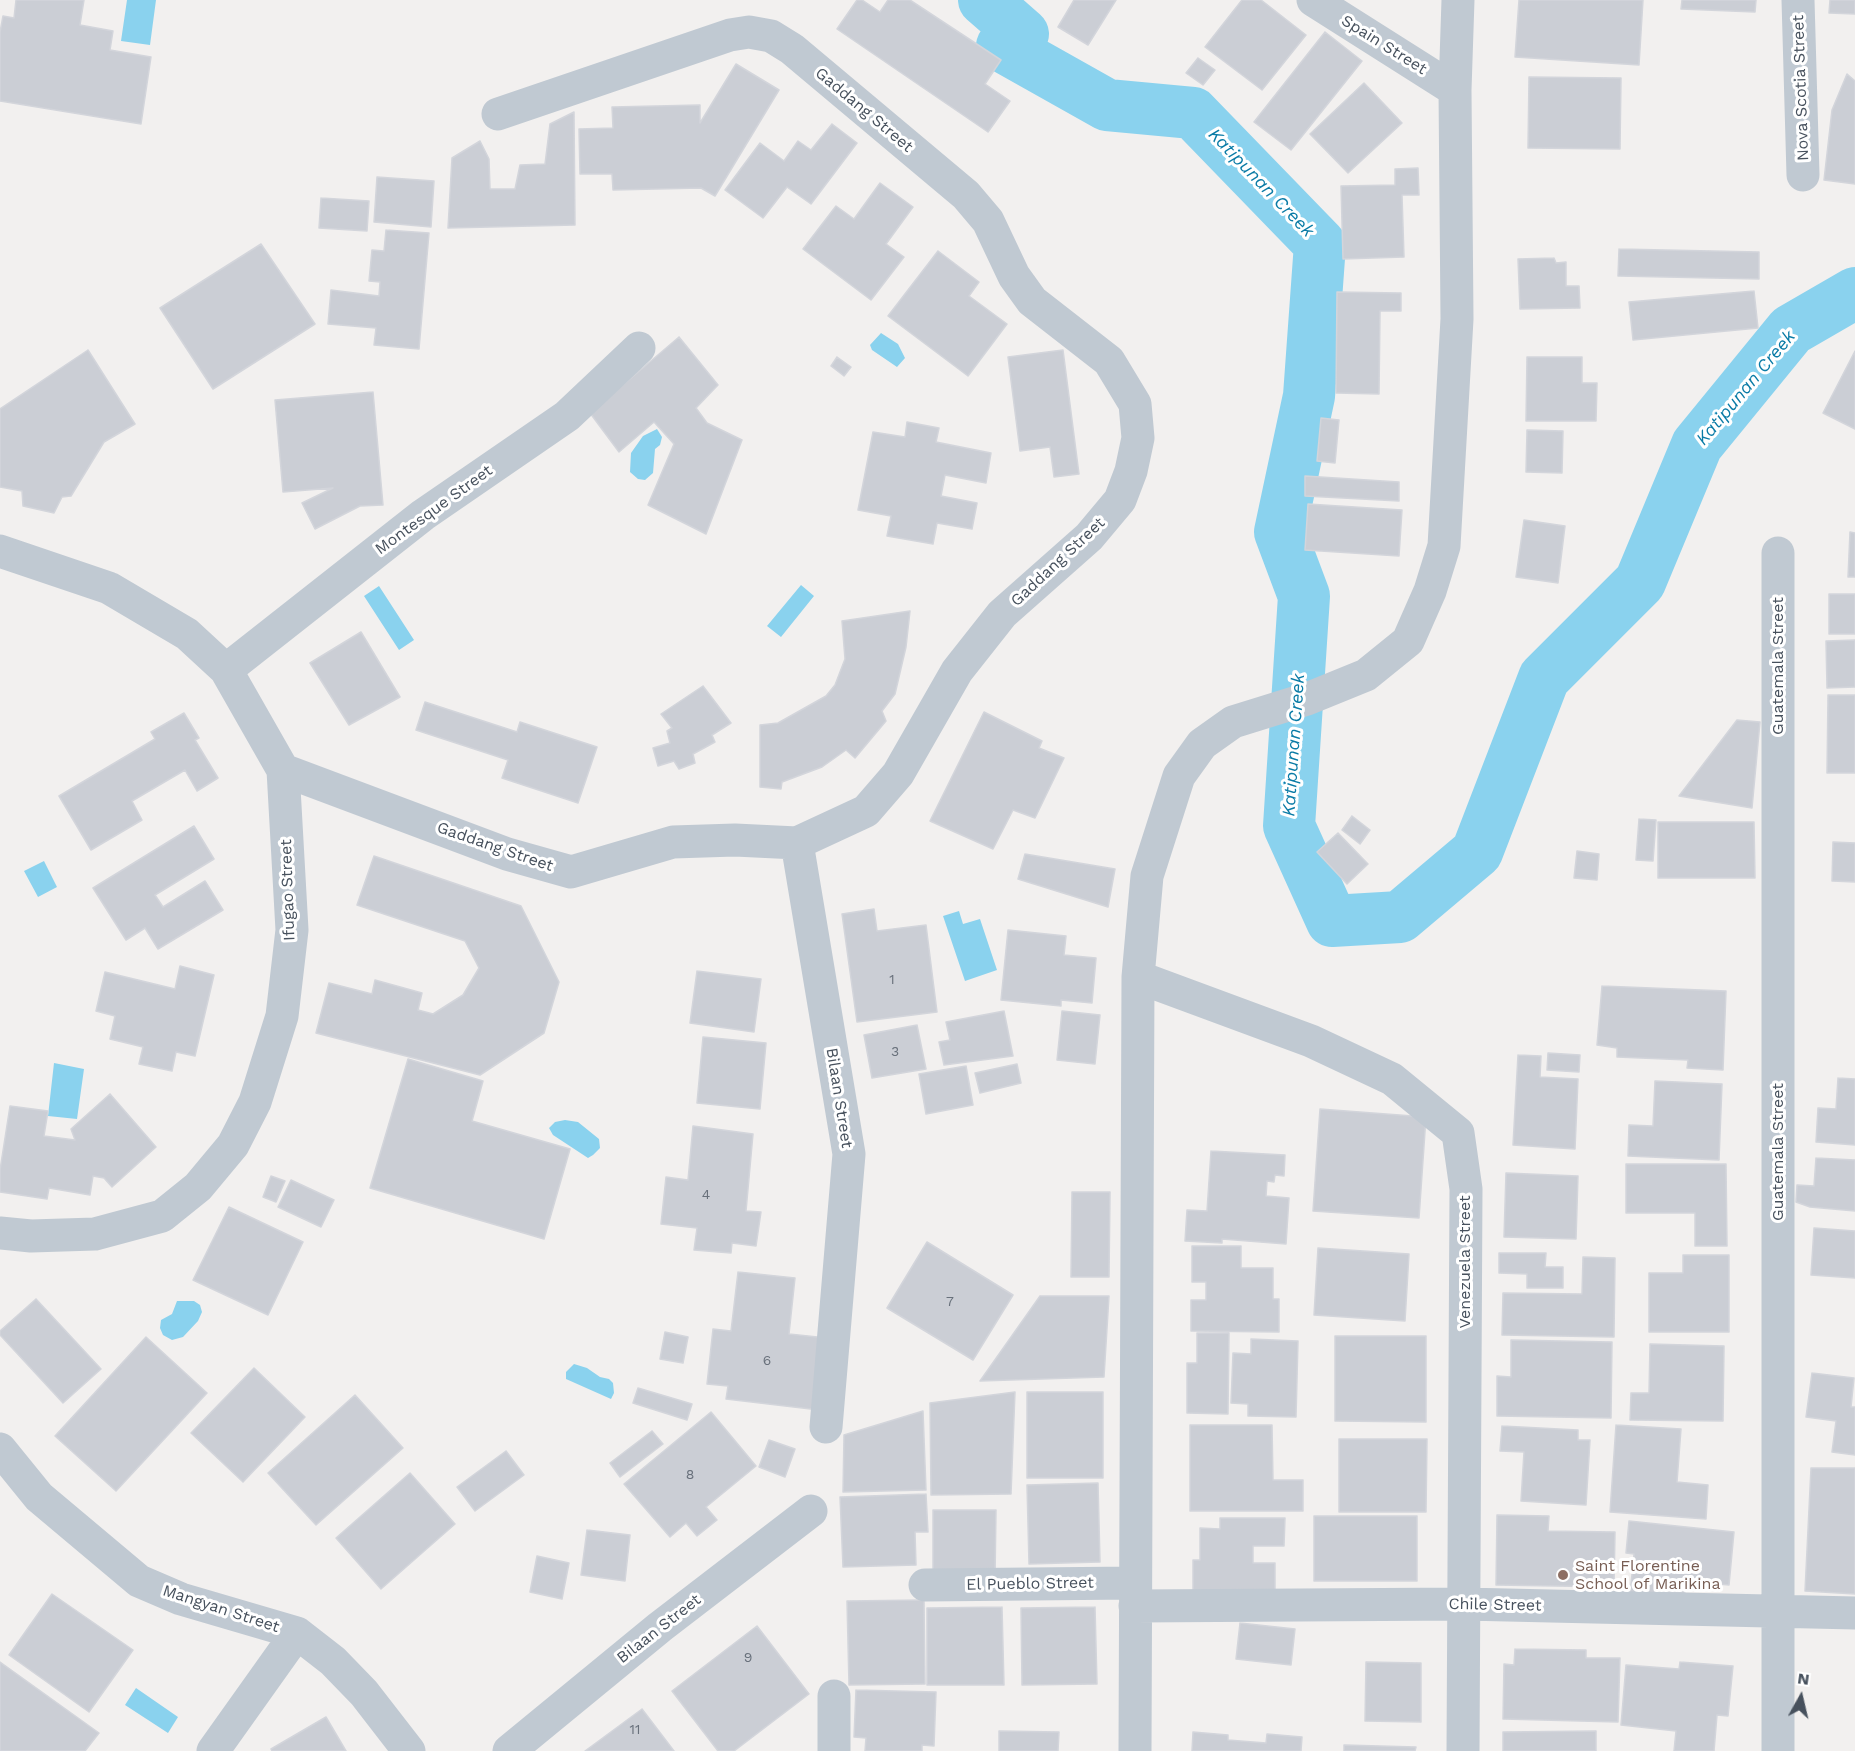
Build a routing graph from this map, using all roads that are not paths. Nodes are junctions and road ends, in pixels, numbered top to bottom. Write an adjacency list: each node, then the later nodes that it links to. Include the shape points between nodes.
1 (1313, 0): 4 (street, Spain Street)
2 (1458, 0): 4 (street)
3 (1798, 0): 6 (street, Nova Scotia Street)
4 (1455, 90): 13 (street, via 1457,319 1444,546 1430,591 1408,641 1366,675 1233,722 1202,744 1179,776 1147,876)
5 (498, 114): 12 (street, Gaddang Street, via 730,35 749,32 771,36 792,49 966,195 988,221 1014,276 1032,301 1109,361 1135,404 1137,438 1120,500 1089,537 1002,614 957,671 898,774 866,811)
6 (1803, 175)
7 (639, 348): 10 (street, Montesque Street, via 567,416 423,515)
8 (0, 551): 10 (street, Ifugao Street, via 109,588 187,634)
9 (1778, 553): 21 (street, Guatemala Street)
10 (226, 670): 11 (street, Ifugao Street)
11 (283, 770): 12 (street, Gaddang Street, via 507,854 571,872 673,842); 14 (street, Ifugao Street, via 292,930 282,1016 255,1102 233,1145 198,1187 162,1216 95,1234)
12 (797, 843): 15 (street, Bilaan Street, via 849,1154)
13 (1138, 977): 19 (street); 20 (street, Venezuela Street, via 1311,1041 1392,1079 1458,1133 1466,1189)
14 (0, 1233)
15 (826, 1427)
16 (0, 1449): 23 (street, Mangyan Street, via 39,1497 139,1581 181,1599)
17 (812, 1511): 27 (street, Bilaan Street, via 660,1627)
18 (925, 1585): 19 (street, El Pueblo Street)
19 (1135, 1595): 20 (street, Chile Street); 29 (street)
20 (1464, 1604): 21 (street, Chile Street); 30 (street, Venezuela Street)
21 (1778, 1610): 22 (street, Chile Street); 31 (street, Guatemala Street)
22 (1855, 1613)
23 (297, 1633): 25 (street); 26 (street, Mangyan Street, via 333,1661 364,1693)
24 (834, 1696): 28 (street)
25 (213, 1751)
26 (409, 1751)
27 (509, 1751)
28 (834, 1751)
29 (1134, 1751)
30 (1463, 1751)
31 (1778, 1751)

